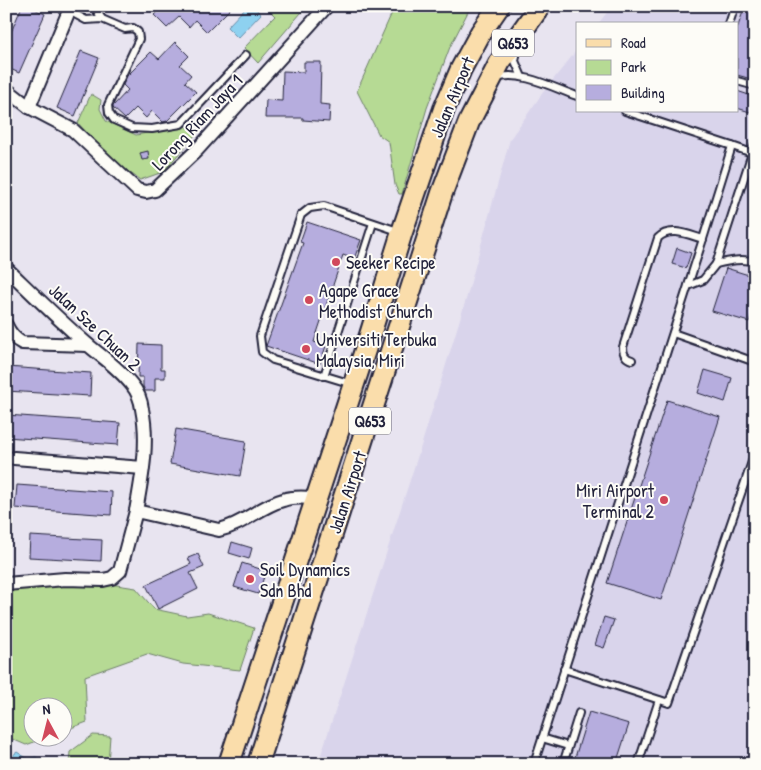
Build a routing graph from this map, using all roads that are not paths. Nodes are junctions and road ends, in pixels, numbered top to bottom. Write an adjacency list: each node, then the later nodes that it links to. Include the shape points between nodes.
1 (94, 6): 7 (lane)
2 (327, 6): 17 (street, Lorong Riam Jaya 1, via 197,150 155,190 137,190 74,130)
3 (499, 6): 23 (main road, Jalan Airport / Q653, via 461,69)
4 (540, 6): 8 (main road, Jalan Airport / Q653)
5 (735, 6): 9 (lane)
6 (70, 9): 7 (lane, via 86,20); 17 (street)
7 (102, 19): 10 (lane, via 138,32 139,39 108,105 114,120 132,128 152,129 181,124)
8 (528, 22): 11 (lane, via 516,61); 13 (main road, Jalan Airport / Q653)
9 (730, 22)
10 (246, 55)
11 (522, 77): 13 (lane, via 510,75); 16 (lane)
12 (738, 80): 14 (lane)
13 (490, 81): 38 (main road, Jalan Airport / Q653, via 469,122 442,193)
14 (755, 86)
15 (6, 89): 17 (street, Lorong Riam Jaya 1)
16 (576, 96)
17 (28, 107)
18 (628, 112): 20 (lane)
19 (755, 144): 21 (lane)
20 (732, 146): 21 (lane); 24 (lane)
21 (753, 153): 26 (lane)
22 (373, 223): 23 (lane); 34 (lane); 34 (lane, via 324,206 310,208 301,215 260,336 262,352 273,360)
23 (402, 232): 35 (main road, Jalan Airport / Q653)
24 (703, 239): 28 (lane); 32 (lane, via 676,232 668,232 658,238 623,347 624,356)
25 (755, 262): 26 (lane, via 736,260)
26 (716, 264): 28 (lane, via 703,280)
27 (6, 268): 31 (street, Jalan Sze Chuan 2)
28 (688, 286): 30 (lane)
29 (6, 325): 31 (street, via 10,334 22,343)
30 (672, 333): 33 (lane); 43 (lane)
31 (88, 345): 39 (street, Jalan Sze Chuan 2, via 114,366 138,396 145,441)
32 (632, 360)
33 (755, 362)
34 (324, 376): 35 (lane)
35 (354, 385): 40 (main road, Jalan Airport / Q653)
36 (755, 453): 44 (lane, via 669,703)
37 (14, 458): 39 (street)
38 (356, 463): 40 (main road, via 342,489 332,498); 49 (main road, Jalan Airport / Q653)
39 (143, 468): 41 (street, Jalan Sze Chuan 2)
40 (315, 498): 41 (street, via 284,499 232,527 219,530); 48 (main road, Jalan Airport / Q653)
41 (136, 511): 42 (street, Jalan Sze Chuan 2, via 120,571 112,578)
42 (6, 584)
43 (564, 669): 44 (lane); 46 (lane)
44 (659, 700): 52 (lane)
45 (579, 713): 47 (lane)
46 (542, 738): 47 (lane); 50 (lane)
47 (568, 746): 51 (lane)
48 (229, 764)
49 (258, 764)
50 (534, 764)
51 (563, 764)
52 (638, 764)

